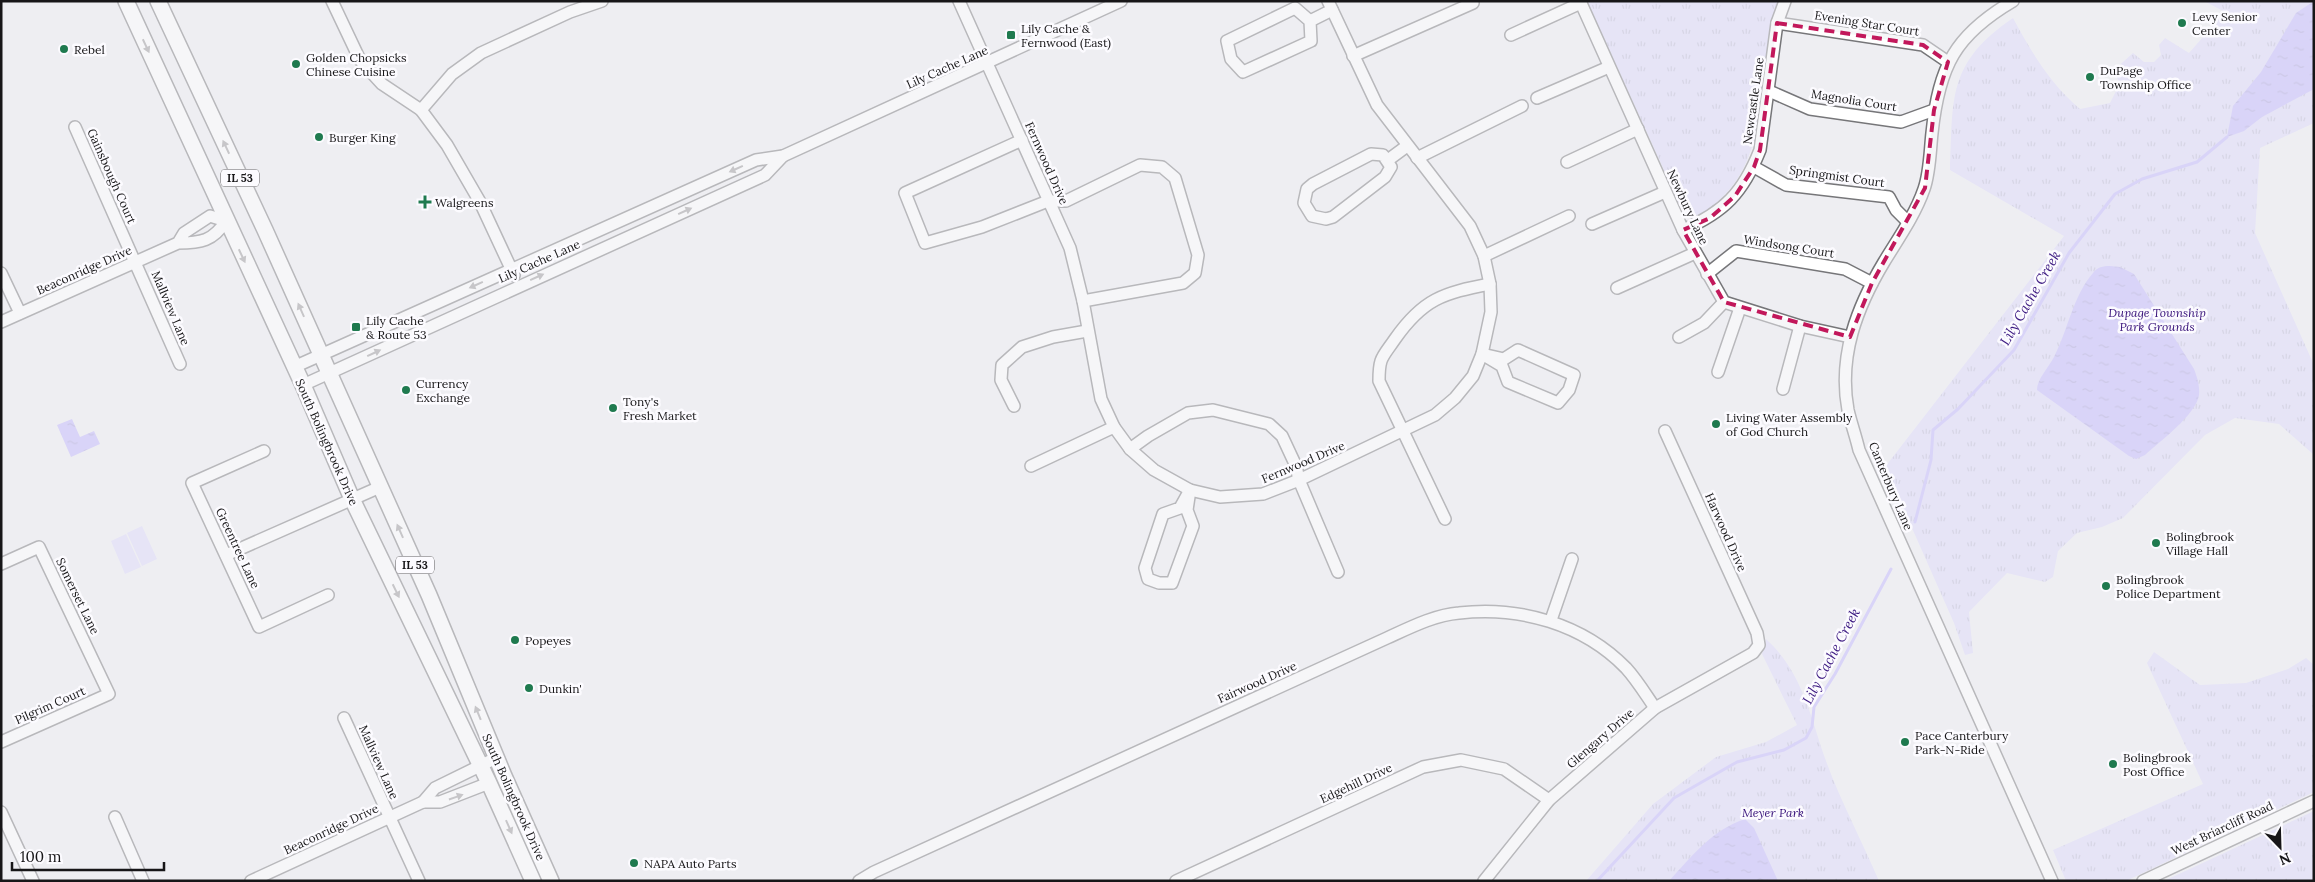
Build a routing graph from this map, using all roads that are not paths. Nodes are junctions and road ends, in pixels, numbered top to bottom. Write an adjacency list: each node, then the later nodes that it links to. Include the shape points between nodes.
1 (126, 1): 37 (main road, South Bolingbrook Drive / IL 53, one-way to 37)
2 (158, 1): 62 (main road, South Bolingbrook Drive / IL 53, one-way to 2)
3 (332, 1): 23 (street, via 360,60 382,84)
4 (602, 1): 11 (street)
5 (959, 1): 18 (street, Fernwood Drive)
6 (1121, 1): 18 (street, Lily Cache Lane)
7 (1785, 1): 14 (street, Newcastle Lane)
8 (2013, 1): 17 (street, Canterbury Lane, via 1988,16 1964,38)
9 (1581, 2): 15 (street); 19 (street, Newbury Lane)
10 (1473, 3): 16 (street)
11 (568, 6): 23 (street, via 481,53 452,74)
12 (1330, 6): 13 (street); 16 (street, Fernwood Drive)
13 (1310, 21): 13 (street, via 1311,41 1243,72 1231,59 1227,42 1295,8)
14 (1777, 23): 17 (street, Evening Star Court, via 1923,45); 20 (street, Newcastle Lane)
15 (1511, 35)
16 (1353, 56): 28 (street, Fernwood Drive, via 1377,105)
17 (1948, 62): 24 (street, Canterbury Lane)
18 (987, 64): 27 (street, Fernwood Drive); 29 (street, Lily Cache Lane)
19 (1608, 67): 21 (street); 26 (street, Newbury Lane)
20 (1769, 91): 24 (street, Magnolia Court, via 1810,109 1901,122); 33 (street, Newcastle Lane, via 1760,150)
21 (1537, 98)
22 (1522, 106): 30 (street)
23 (421, 110): 45 (street, via 480,202)
24 (1934, 110): 38 (street, Canterbury Lane, via 1925,188)
25 (75, 127): 44 (street, Gainsbough Court)
26 (1638, 129): 32 (street); 34 (street, Newbury Lane)
27 (1022, 140): 35 (street, Fernwood Drive); 35 (street, via 905,193 926,243 982,227)
28 (1407, 146): 30 (street, Fernwood Drive); 31 (street)
29 (783, 156): 45 (street, Lily Cache Lane, one-way to 45, via 756,160); 50 (street, Lily Cache Lane, one-way to 29, via 765,176)
30 (1417, 158): 43 (street, Fernwood Drive, via 1470,226)
31 (1388, 160): 31 (street, via 1383,155 1371,154 1313,184 1304,196 1306,211 1319,219 1333,217 1385,177 1390,167)
32 (1567, 162)
33 (1754, 167): 38 (street, Springmist Court, via 1786,185 1888,197); 40 (street, Newcastle Lane, via 1735,196 1710,218)
34 (1666, 192): 39 (street); 40 (street, Newbury Lane)
35 (1048, 201): 52 (street, Fernwood Drive, via 1070,248); 52 (street, via 1066,201 1140,165 1162,167 1175,178 1198,255 1195,273 1183,283)
36 (1569, 216): 43 (street)
37 (226, 222): 41 (street, Beaconridge Drive, via 212,237); 41 (street, Beaconridge Drive, via 210,216 184,233); 64 (main road, South Bolingbrook Drive / IL 53, one-way to 64)
38 (1908, 222): 48 (street, Canterbury Lane)
39 (1592, 224)
40 (1683, 230): 42 (street, Newbury Lane)
41 (178, 243): 44 (street, Beaconridge Drive)
42 (1695, 253): 47 (street, Newbury Lane); 51 (street)
43 (1484, 256): 49 (street, Fernwood Drive)
44 (136, 262): 55 (street, Beaconridge Drive); 63 (street, Mallview Lane)
45 (511, 270): 50 (street); 62 (street, Lily Cache Lane, one-way to 62)
46 (1, 273): 55 (street)
47 (1707, 274): 48 (street, Windsong Court, via 1736,251 1845,269); 53 (street, Newbury Lane)
48 (1872, 282): 60 (street, Canterbury Lane)
49 (1490, 284): 61 (street, Fernwood Drive, via 1491,312); 71 (street, via 1456,291 1430,301 1408,320 1379,362 1379,381)
50 (519, 286): 66 (street, Lily Cache Lane, one-way to 50)
51 (1617, 288)
52 (1083, 301): 58 (street, Fernwood Drive)
53 (1724, 302): 54 (street); 59 (street, via 1704,323)
54 (1740, 308): 57 (street); 65 (street)
55 (20, 313): 56 (street, Beaconridge Drive)
56 (1, 322)
57 (1800, 326): 60 (street); 68 (street)
58 (1087, 331): 69 (street, via 1022,347 1002,364 1001,380); 70 (street, Fernwood Drive, via 1101,399)
59 (1679, 337)
60 (1850, 337): 111 (street, Canterbury Lane, via 1846,373 1848,409 1859,450)
61 (1482, 354): 61 (street, via 1504,359 1518,350 1574,375 1569,390 1558,403 1508,382 1502,366); 71 (street, Fernwood Drive, via 1473,376 1455,398 1435,415)
62 (321, 355): 64 (street, Lily Cache Lane); 66 (main road, South Bolingbrook Drive / IL 53)
63 (180, 364)
64 (294, 367): 67 (main road, South Bolingbrook Drive / IL 53)
65 (1718, 372)
66 (329, 374): 67 (street, Lily Cache Lane); 77 (main road, South Bolingbrook Drive / IL 53)
67 (303, 386): 79 (main road, South Bolingbrook Drive / IL 53)
68 (1783, 389)
69 (1014, 406)
70 (1114, 427): 73 (street, Fernwood Drive); 75 (street)
71 (1404, 431): 76 (street, Fernwood Drive); 80 (street)
72 (1665, 432): 87 (street, Harwood Drive, via 1757,633)
73 (1130, 449): 76 (street, via 1188,413 1213,410 1269,424 1282,436); 78 (street, Fernwood Drive, via 1154,470)
74 (264, 451): 81 (street, Greentree Lane, via 192,482)
75 (1031, 466)
76 (1299, 480): 78 (street, Fernwood Drive, via 1263,494 1220,497); 84 (street)
77 (380, 487): 79 (street); 92 (main road, South Bolingbrook Drive / IL 53, one-way to 77, via 433,604)
78 (1190, 490): 78 (street, via 1180,508 1163,514 1145,568 1148,579 1172,583 1194,526 1187,510)
79 (352, 499): 81 (street); 93 (main road, South Bolingbrook Drive / IL 53, one-way to 93)
80 (1445, 519)
81 (226, 555): 85 (street, Greentree Lane, via 259,627)
82 (1572, 559): 86 (street)
83 (1, 564): 88 (street, Somerset Lane, via 39,547)
84 (1338, 572)
85 (328, 595)
86 (1551, 620): 89 (street, Fairwood Drive, via 1596,644 1627,669); 108 (street, Fairwood Drive, via 1510,612 1458,613 1410,628)
87 (1759, 645): 89 (street, Glengary Drive, via 1753,653)
88 (109, 694): 91 (street, Pilgrim Court)
89 (1656, 708): 95 (street, Glengary Drive)
90 (344, 718): 99 (street, Mallview Lane)
91 (1, 742)
92 (496, 758): 93 (street, Beaconridge Drive); 107 (main road, South Bolingbrook Drive / IL 53)
93 (480, 765): 94 (main road, South Bolingbrook Drive / IL 53); 97 (street, Beaconridge Drive, via 435,788)
94 (488, 783): 97 (street, Beaconridge Drive, one-way to 94, via 440,802); 106 (main road, South Bolingbrook Drive / IL 53, one-way to 106)
95 (1549, 800): 109 (street, Edgehill Drive, via 1504,769 1461,760 1423,768); 110 (street, Glengary Drive)
96 (2314, 800): 112 (street, West Briarcliff Road)
97 (422, 802): 99 (street, Beaconridge Drive)
98 (1, 812): 102 (street)
99 (389, 817): 101 (street, Beaconridge Drive); 105 (street, Mallview Lane)
100 (115, 818): 103 (street)
101 (276, 876): 104 (street, Beaconridge Drive)
102 (29, 879)
103 (143, 881)
104 (251, 881)
105 (418, 881)
106 (533, 881)
107 (551, 881)
108 (859, 881)
109 (1176, 881)
110 (1484, 881)
111 (2052, 881)
112 (2143, 881)

